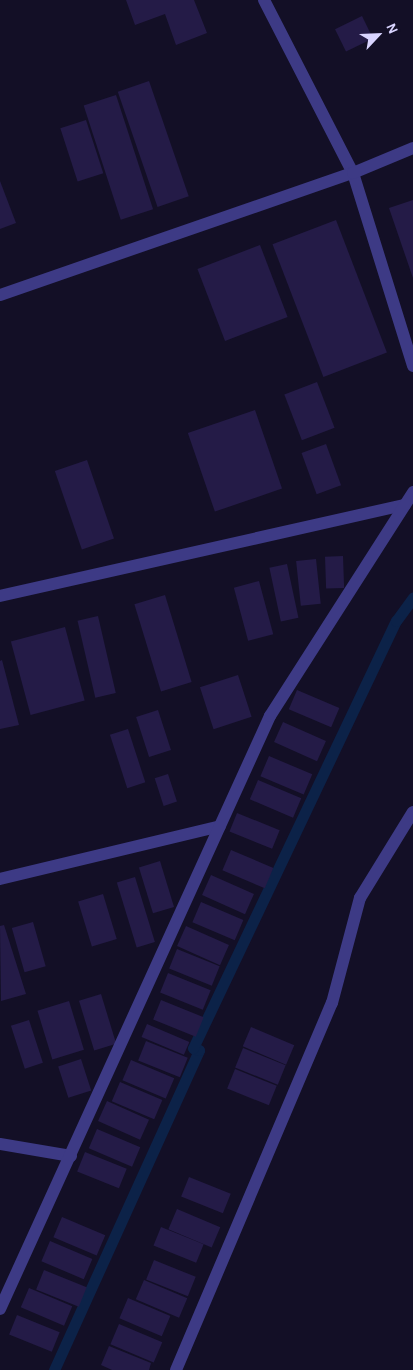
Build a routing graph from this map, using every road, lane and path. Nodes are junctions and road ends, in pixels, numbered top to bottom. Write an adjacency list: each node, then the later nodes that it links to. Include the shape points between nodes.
1 (264, 0): 3 (street)
2 (413, 148): 3 (street)
3 (353, 173): 4 (street); 5 (street)
4 (0, 295)
5 (413, 366)
6 (413, 492): 7 (street)
7 (405, 505): 8 (street); 10 (street, via 270,716)
8 (0, 596)
9 (413, 812): 15 (street, via 360,898 332,1003)
10 (220, 826): 11 (street); 13 (street)
11 (0, 878)
12 (0, 1144): 13 (street)
13 (71, 1156): 14 (street)
14 (0, 1309)
15 (176, 1370)

